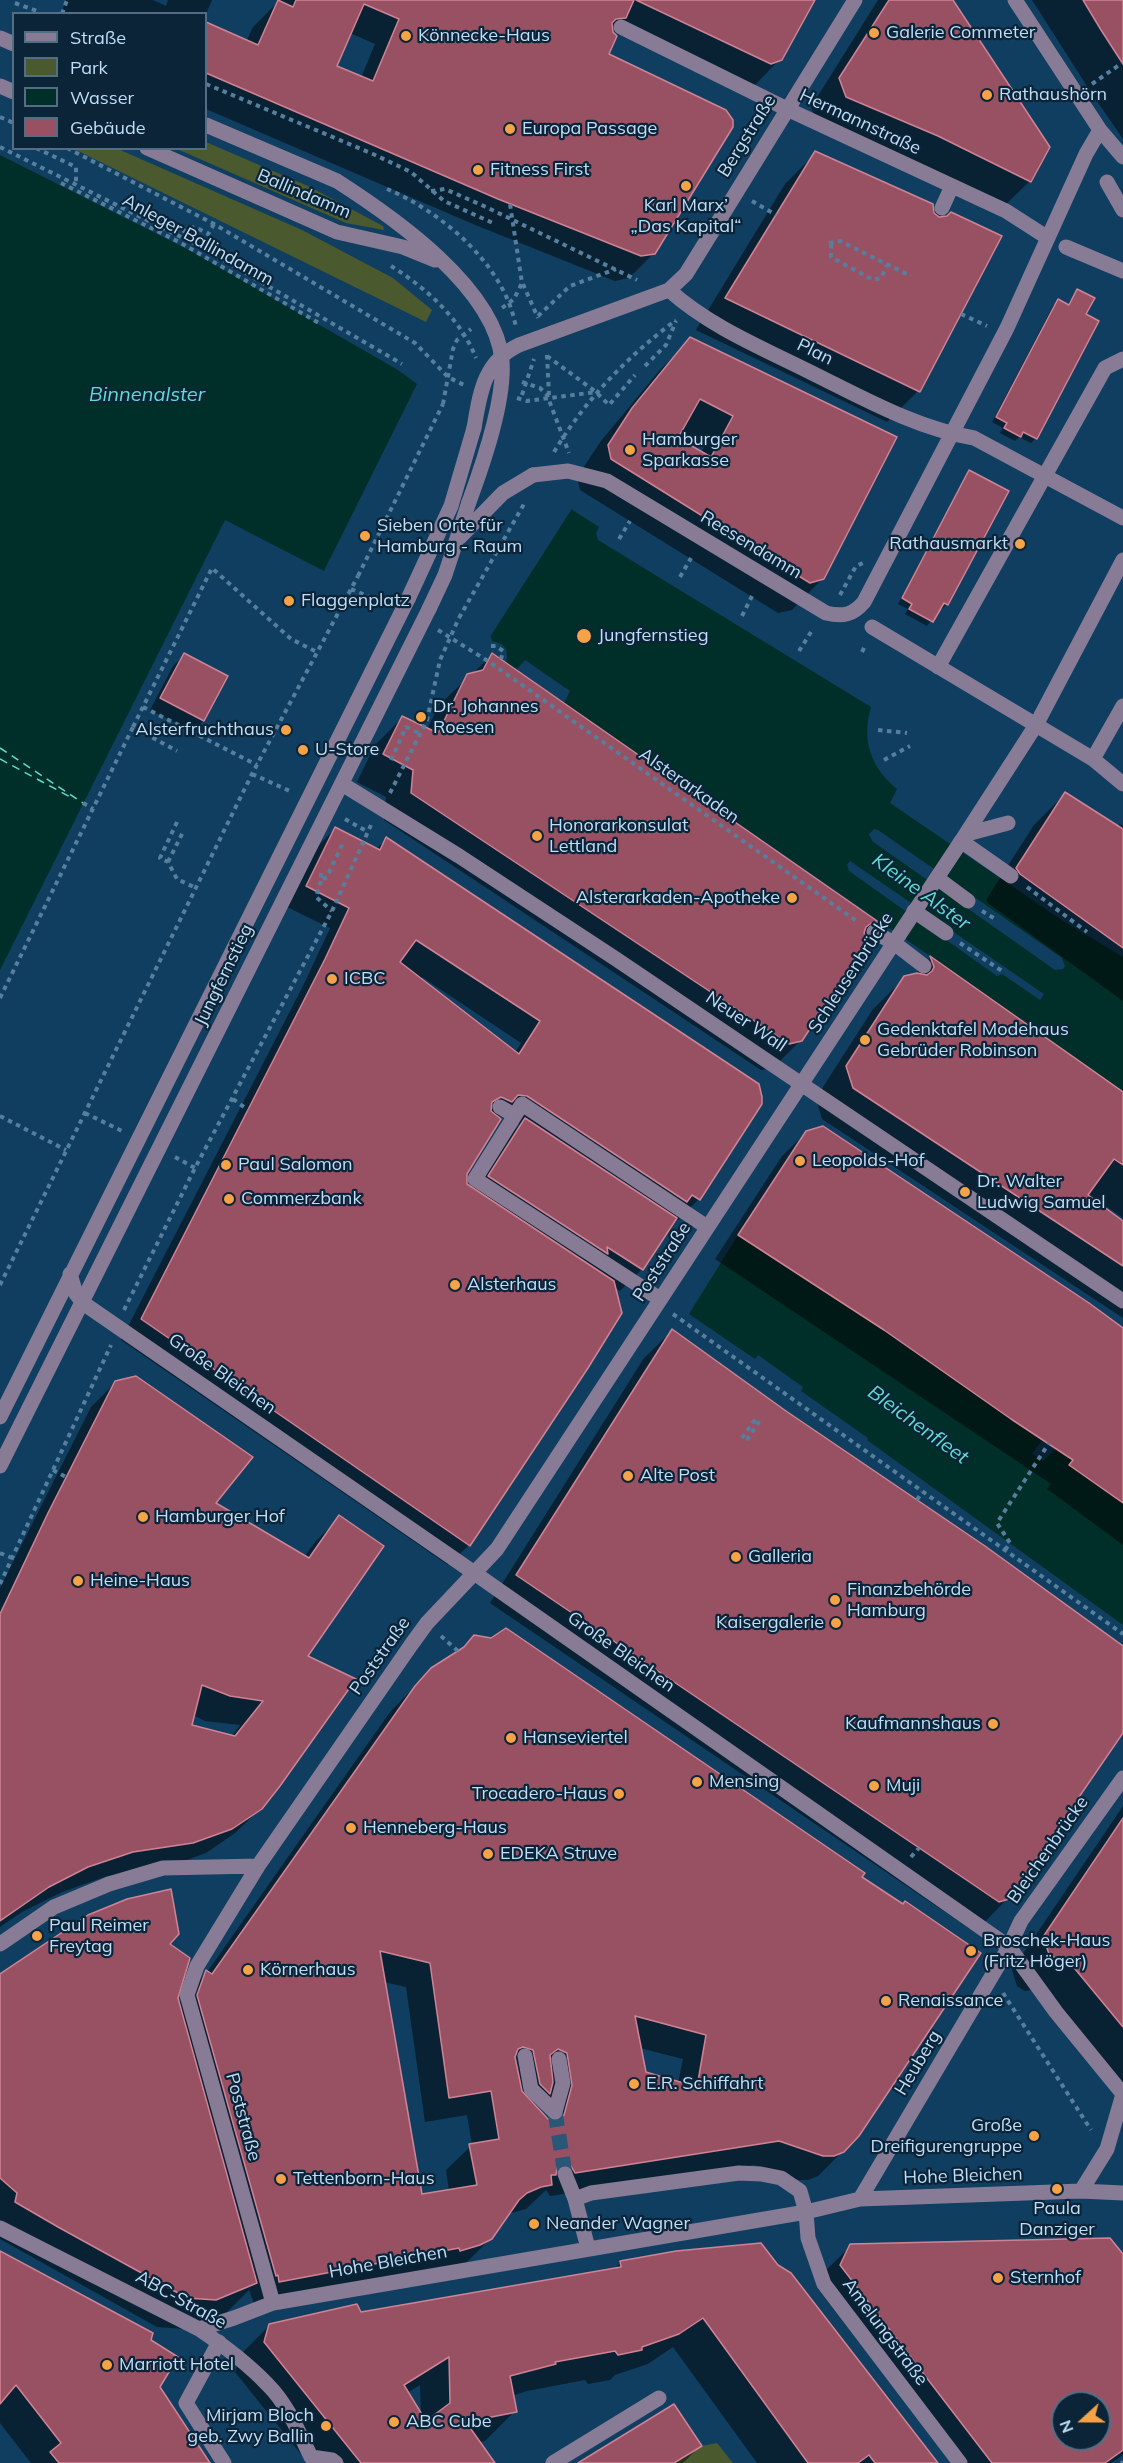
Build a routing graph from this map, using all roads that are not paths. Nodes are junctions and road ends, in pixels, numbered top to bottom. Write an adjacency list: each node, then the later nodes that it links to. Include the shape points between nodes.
1 (855, 0): 4 (street, Bergstraße)
2 (1015, 0): 6 (street)
3 (621, 27): 4 (street, Hermannstraße)
4 (787, 110): 10 (street, Hermannstraße); 17 (street, Bergstraße, via 687,274)
5 (207, 125): 15 (street, Ballindamm, via 337,181 409,232)
6 (1100, 130): 8 (street); 13 (street)
7 (152, 150): 15 (street, Ballindamm, via 337,232 403,247)
8 (1123, 157)
9 (1107, 182): 12 (street)
10 (952, 186): 11 (street); 13 (street, Hermannstraße, via 1006,211)
11 (942, 208)
12 (1123, 210)
13 (1048, 238): 22 (street)
14 (1066, 247): 16 (street)
15 (448, 268): 18 (street, Ballindamm)
16 (1123, 271)
17 (669, 290): 19 (street, Jungfernstieg); 22 (street, Plan, via 691,309 733,334 886,409)
18 (488, 317): 19 (street, Ballindamm, via 501,336); 20 (street, Ballindamm)
19 (519, 345): 20 (street, Jungfernstieg)
20 (502, 356): 25 (street, Jungfernstieg, bridge, via 503,377 490,441); 48 (street, Jungfernstieg, bridge, via 487,373 451,506 408,599)
21 (1123, 359): 23 (street, via 1105,368)
22 (952, 434): 23 (street, Plan, via 974,438); 25 (street, Reesendamm, bridge, via 864,602 848,615 826,613 607,482 568,471 533,475 503,493)
23 (1045, 476): 24 (street, Plan); 28 (street)
24 (1123, 518)
25 (458, 539): 32 (street, Jungfernstieg, bridge, via 429,609)
26 (1123, 560): 30 (street, Schleusenbrücke)
27 (872, 627): 28 (street)
28 (938, 666): 30 (street)
29 (1123, 706): 31 (street)
30 (1036, 725): 31 (street); 35 (street, Schleusenbrücke)
31 (1093, 759): 33 (street)
32 (342, 784): 44 (street, Neuer Wall, via 616,959); 51 (street, Jungfernstieg)
33 (1123, 784)
34 (1008, 824): 35 (street)
35 (962, 839): 36 (street, Schleusenbrücke, bridge); 37 (street)
36 (936, 878): 38 (street); 39 (street, Schleusenbrücke, bridge)
37 (1016, 880)
38 (968, 901)
39 (914, 911): 41 (street, Schleusenbrücke); 42 (street, Schleusenbrücke, bridge)
40 (874, 932): 42 (street)
41 (946, 933)
42 (896, 939): 43 (street); 44 (street, Schleusenbrücke)
43 (924, 966)
44 (801, 1086): 47 (street, Poststraße); 49 (street, Neuer Wall)
45 (500, 1107): 46 (street)
46 (514, 1115): 47 (street, via 522,1104); 50 (street, via 475,1179)
47 (707, 1227): 50 (street, Poststraße)
48 (70, 1274): 51 (street); 52 (street, Jungfernstieg)
49 (1123, 1300)
50 (659, 1301): 54 (street, Poststraße, via 497,1549)
51 (83, 1303): 53 (street, Jungfernstieg); 54 (street, Große Bleichen)
52 (0, 1417)
53 (0, 1466)
54 (473, 1572): 56 (street, Poststraße, via 427,1623); 58 (street, Große Bleichen)
55 (1123, 1778): 58 (street, Bleichenbrücke, via 1021,1921)
56 (258, 1866): 57 (street, via 163,1868 110,1884 54,1907); 70 (street, Poststraße, via 197,1966 188,1995)
57 (0, 1944)
58 (1009, 1947): 61 (street, Große Bleichen); 66 (street, Heuberg)
59 (525, 2056): 60 (street, via 531,2089 555,2112 562,2083)
60 (558, 2060)
61 (1123, 2094): 63 (street, Große Bleichen, via 1107,2149)
62 (565, 2174): 65 (street)
63 (1081, 2191): 64 (street, Hohe Bleichen); 66 (street, Hohe Bleichen)
64 (1123, 2193)
65 (575, 2199): 67 (street, via 591,2193 740,2173 761,2174 781,2178 800,2191); 69 (street)
66 (860, 2199): 67 (street, Hohe Bleichen)
67 (806, 2212): 69 (street, Hohe Bleichen); 78 (street, Amelungstraße, via 808,2238 824,2284)
68 (0, 2228): 71 (street, ABC-Straße)
69 (588, 2248): 70 (street, Hohe Bleichen)
70 (273, 2303): 71 (street, Hohe Bleichen)
71 (199, 2329): 72 (street, ABC-Straße)
72 (219, 2342): 74 (street, ABC-Straße, via 270,2386 292,2418); 75 (street, via 186,2403)
73 (659, 2398): 77 (street)
74 (307, 2460): 76 (street, ABC-Straße)
75 (224, 2463)
76 (336, 2463)
77 (554, 2463)
78 (960, 2463)

